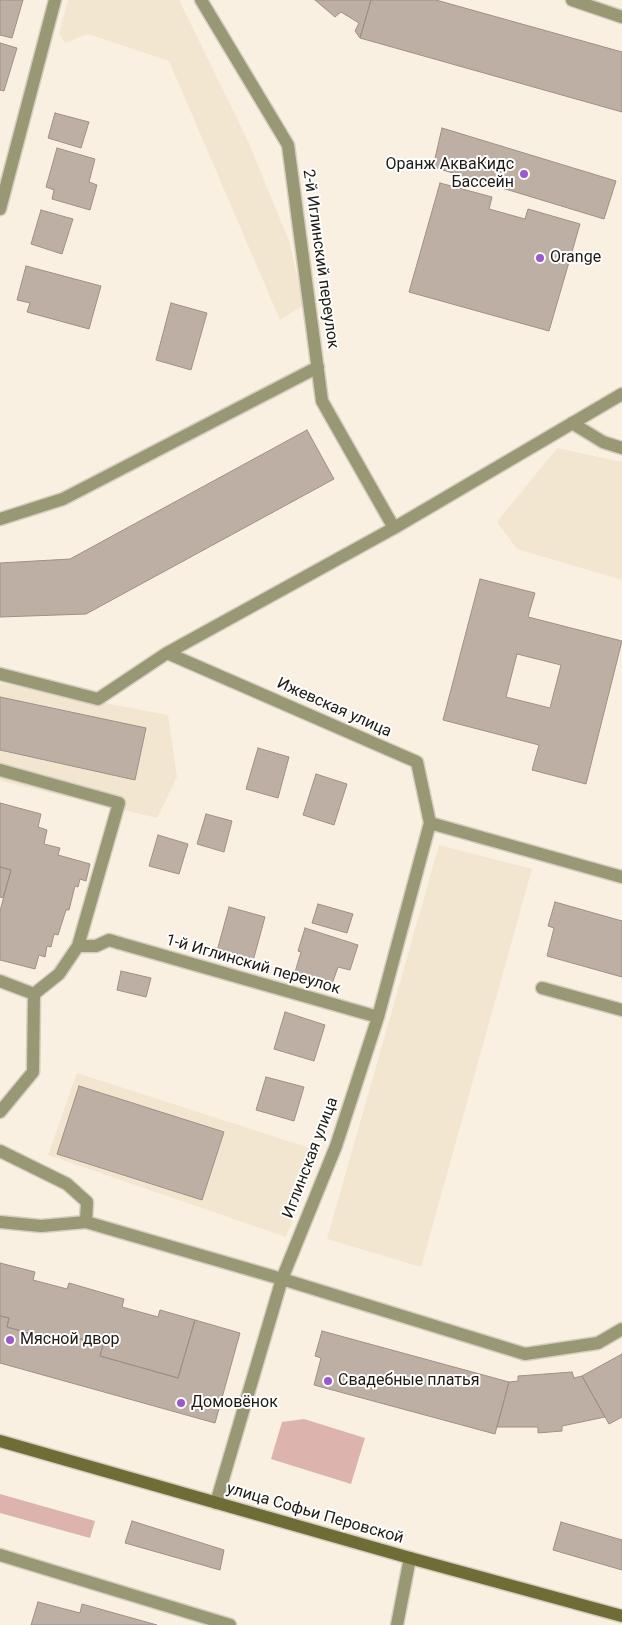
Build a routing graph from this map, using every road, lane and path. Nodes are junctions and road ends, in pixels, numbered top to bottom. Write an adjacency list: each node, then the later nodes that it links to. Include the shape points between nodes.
1 (55, 0): 5 (street)
2 (201, 0): 6 (street, 2-й Иглинский переулок, via 288,145)
3 (572, 0): 4 (street)
4 (622, 17)
5 (0, 209)
6 (318, 367): 10 (street, via 63,499); 11 (street, 2-й Иглинский переулок, via 322,401)
7 (622, 394): 8 (street)
8 (572, 423): 9 (street, via 603,442); 11 (street)
9 (622, 448)
10 (0, 519)
11 (394, 528): 12 (street)
12 (167, 653): 13 (street, via 98,699); 15 (street, Ижевская улица, via 417,762)
13 (0, 674)
14 (0, 770): 17 (street, via 119,803)
15 (430, 822): 16 (street); 22 (street, Иглинская улица)
16 (622, 877)
17 (78, 946): 20 (street, via 58,974); 22 (street, 1-й Иглинский переулок, via 96,946 109,940)
18 (0, 981): 20 (street)
19 (542, 988): 21 (street)
20 (34, 994): 23 (street, via 33,1072)
21 (622, 1010)
22 (378, 1017): 27 (street, Иглинская улица, via 336,1146)
23 (0, 1112)
24 (0, 1151): 26 (street, via 67,1184 87,1202)
25 (0, 1222): 26 (street, via 41,1226)
26 (86, 1222): 27 (street)
27 (282, 1279): 28 (street, via 525,1354 598,1343); 30 (street, Иглинская улица)
28 (622, 1329)
29 (0, 1442): 30 (main road, улица Софьи Перовской)
30 (216, 1503): 32 (main road, улица Софьи Перовской)
31 (0, 1555): 34 (street)
32 (410, 1558): 33 (main road, улица Софьи Перовской); 35 (street)
33 (622, 1616)
34 (230, 1625)
35 (397, 1625)

